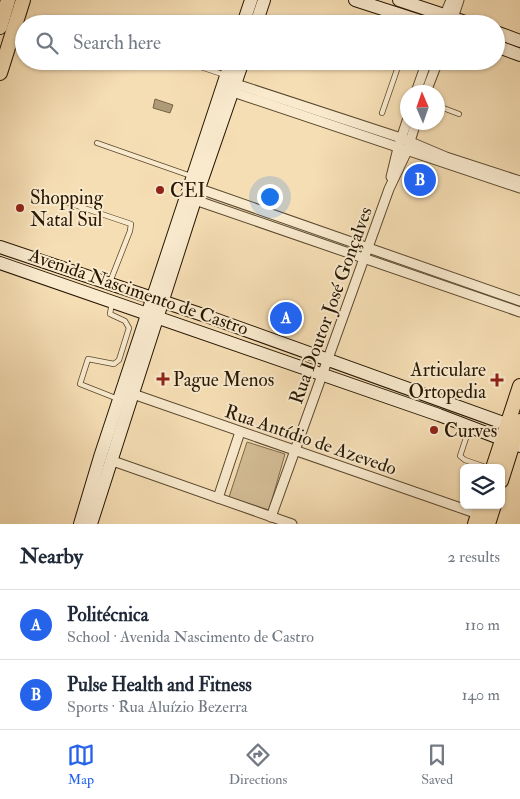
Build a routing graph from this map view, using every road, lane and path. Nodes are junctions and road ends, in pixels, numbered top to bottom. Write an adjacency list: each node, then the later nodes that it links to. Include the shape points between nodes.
1 (8, 0): 17 (main road)
2 (23, 0): 9 (main road)
3 (250, 0): 10 (main road)
4 (264, 0): 11 (main road)
5 (355, 0): 12 (main road)
6 (400, 0): 13 (main road)
7 (452, 0): 14 (street)
8 (459, 0): 15 (street)
9 (18, 15)
10 (246, 15)
11 (259, 15)
12 (395, 15)
13 (435, 15)
14 (448, 15)
15 (450, 15)
16 (15, 25): 29 (main road)
17 (0, 27)
18 (505, 36): 19 (main road)
19 (520, 42): 20 (main road)
20 (505, 45)
21 (505, 50): 22 (main road)
22 (520, 55)
23 (202, 70): 30 (lane)
24 (231, 70): 30 (main road)
25 (239, 70): 30 (main road)
26 (397, 70): 34 (lane)
27 (424, 70): 31 (street)
28 (435, 70): 32 (street)
29 (0, 73)
30 (232, 84): 38 (street); 41 (street); 44 (main road); 49 (main road)
31 (418, 85)
32 (429, 85)
33 (445, 109): 35 (lane)
34 (382, 113)
35 (459, 114)
36 (403, 130): 38 (street, Rua Doutor José Gonçalves)
37 (414, 130): 39 (street, Rua Doutor José Gonçalves)
38 (400, 138): 39 (street); 41 (street, Rua Doutor José Gonçalves)
39 (411, 141): 42 (street, Rua Doutor José Gonçalves); 43 (street)
40 (97, 143): 44 (lane)
41 (398, 148): 42 (street); 48 (street, Rua Doutor José Gonçalves)
42 (407, 151): 43 (street); 48 (street, Rua Doutor José Gonçalves)
43 (460, 165): 45 (street)
44 (192, 176): 62 (main road)
45 (502, 178): 46 (street); 47 (street)
46 (520, 181)
47 (520, 188)
48 (389, 189): 52 (street, Rua Doutor José Gonçalves)
49 (197, 194): 52 (street); 53 (street); 62 (main road)
50 (63, 201): 60 (lane, via 131,224)
51 (0, 247): 56 (main road); 58 (main road, Avenida Nascimento de Castro)
52 (367, 248): 53 (street, Rua Doutor José Gonçalves); 55 (street)
53 (364, 259): 57 (street); 68 (street, Rua Doutor José Gonçalves)
54 (0, 263): 56 (main road, Avenida Nascimento de Castro)
55 (414, 264): 57 (street); 61 (street)
56 (26, 271): 59 (main road, Avenida Nascimento de Castro)
57 (410, 273): 65 (street)
58 (88, 276): 59 (main road); 60 (main road, Avenida Nascimento de Castro)
59 (50, 280): 63 (main road, Avenida Nascimento de Castro)
60 (109, 283): 62 (main road, Avenida Nascimento de Castro)
61 (497, 294): 64 (street); 65 (street)
62 (158, 300): 67 (main road); 68 (main road, Avenida Nascimento de Castro)
63 (112, 301): 67 (main road, Avenida Nascimento de Castro); 73 (lane, via 110,314 125,321 129,328 119,360 114,364 88,359 80,384)
64 (520, 301)
65 (493, 303): 66 (street)
66 (520, 312)
67 (153, 316): 69 (main road, Avenida Nascimento de Castro); 71 (main road); 73 (main road)
68 (327, 360): 69 (street, Rua Doutor José Gonçalves); 72 (main road, Avenida Nascimento de Castro)
69 (321, 376): 74 (main road, Avenida Nascimento de Castro); 79 (street, Rua Doutor José Gonçalves)
70 (520, 386): 75 (main road)
71 (133, 394): 77 (street, Rua Antídio de Azevedo); 80 (main road)
72 (431, 397): 74 (main road); 75 (main road, Avenida Nascimento de Castro)
73 (119, 399): 87 (main road)
74 (439, 415): 76 (main road, Avenida Nascimento de Castro)
75 (516, 426): 78 (main road)
76 (470, 427): 78 (main road, Avenida Nascimento de Castro); 81 (lane, via 460,456)
77 (240, 432): 79 (street, Rua Antídio de Azevedo); 84 (street)
78 (512, 443): 82 (main road); 83 (main road)
79 (294, 451): 85 (street, Rua Doutor José Gonçalves); 86 (street, Rua Antídio de Azevedo)
80 (110, 460): 84 (street); 88 (main road)
81 (476, 464)
82 (496, 464)
83 (505, 467)
84 (218, 498): 85 (street)
85 (271, 517): 89 (street)
86 (480, 517)
87 (80, 524)
88 (91, 524)
89 (292, 524)

